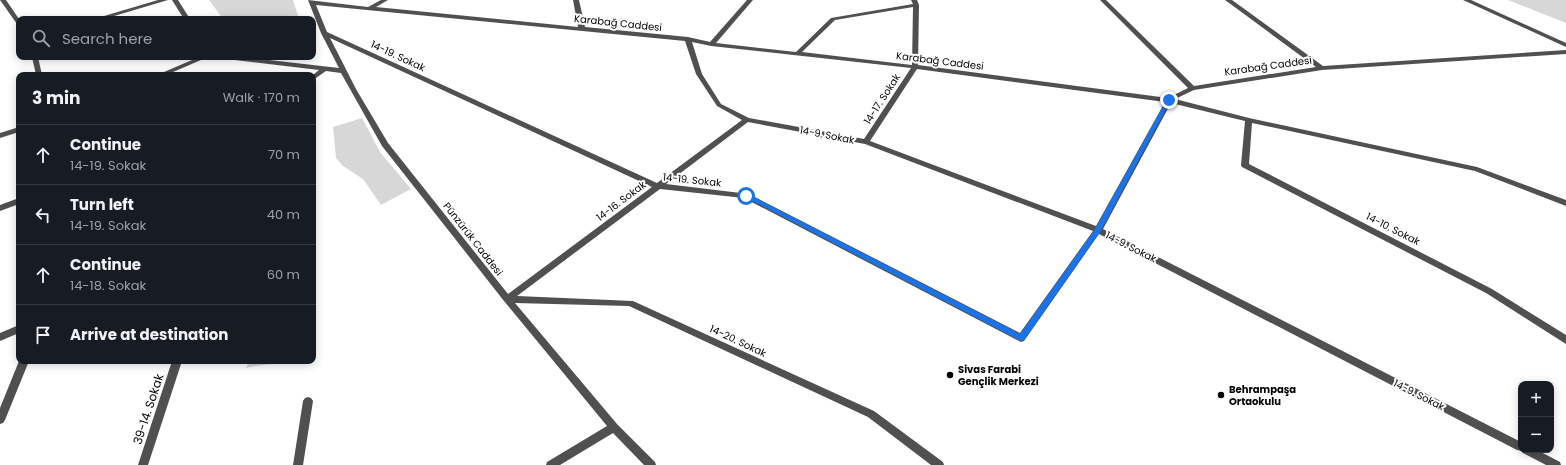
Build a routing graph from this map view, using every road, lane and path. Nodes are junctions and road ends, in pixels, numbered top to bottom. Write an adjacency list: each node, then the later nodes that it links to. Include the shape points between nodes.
1 (3, 0): 15 (street)
2 (165, 0): 13 (street)
3 (175, 0): 14 (street)
4 (385, 0): 12 (street)
5 (576, 0): 16 (street)
6 (750, 0): 19 (street)
7 (1103, 0): 33 (street)
8 (1228, 0): 27 (street)
9 (1466, 0): 20 (street)
10 (311, 1): 12 (street, Karabağ Caddesi); 17 (street, Pünzürük Caddesi)
11 (915, 2): 22 (street, via 833,19); 26 (street)
12 (370, 8): 16 (street, Karabağ Caddesi)
13 (108, 16)
14 (185, 16)
15 (16, 19)
16 (582, 29): 18 (street, Karabağ Caddesi)
17 (324, 33): 29 (street, Pünzürük Caddesi); 40 (street, 14-19. Sokak)
18 (688, 39): 19 (street, Karabağ Caddesi); 35 (street, 14-9. Sokak, via 699,74 719,105)
19 (711, 44): 22 (street, Karabağ Caddesi)
20 (1566, 45)
21 (1566, 52): 27 (street, Karabağ Caddesi)
22 (797, 54): 26 (street, Karabağ Caddesi)
23 (36, 60): 30 (street)
24 (198, 60): 31 (street)
25 (250, 60): 28 (street)
26 (915, 67): 34 (street, Karabağ Caddesi); 39 (street, 14-17. Sokak)
27 (1322, 68): 33 (street, Karabağ Caddesi)
28 (324, 69): 29 (street); 32 (street)
29 (344, 71): 45 (street, Pünzürük Caddesi, via 385,144)
30 (38, 72)
31 (168, 72)
32 (316, 76)
33 (1192, 88): 34 (street, Karabağ Caddesi)
34 (1169, 100): 36 (street); 44 (street)
35 (747, 120): 39 (street, 14-9. Sokak); 40 (street, 14-16. Sokak)
36 (1250, 120): 42 (street, via 1477,169); 48 (street, 14-10. Sokak, via 1245,165 1489,291)
37 (16, 131): 38 (street)
38 (0, 136)
39 (866, 142): 44 (street, 14-9. Sokak)
40 (657, 186): 44 (street, 14-19. Sokak, via 746,196 1021,338); 45 (street, 14-16. Sokak)
41 (16, 202): 43 (street)
42 (1566, 203)
43 (0, 208)
44 (1098, 230): 54 (street, 14-9. Sokak)
45 (507, 299): 53 (street, Pünzürük Caddesi); 60 (street, 14-20. Sokak, via 630,303 871,414)
46 (16, 330): 47 (street)
47 (0, 337)
48 (1566, 340)
49 (23, 364): 52 (street)
50 (176, 364): 56 (street, 39-14. Sokak)
51 (308, 401): 57 (street)
52 (0, 420)
53 (614, 428): 58 (street); 59 (street, Pünzürük Caddesi)
54 (1518, 445)
55 (1533, 453): 61 (street)
56 (143, 465)
57 (298, 465)
58 (551, 465)
59 (651, 465)
60 (939, 465)
61 (1556, 465)

